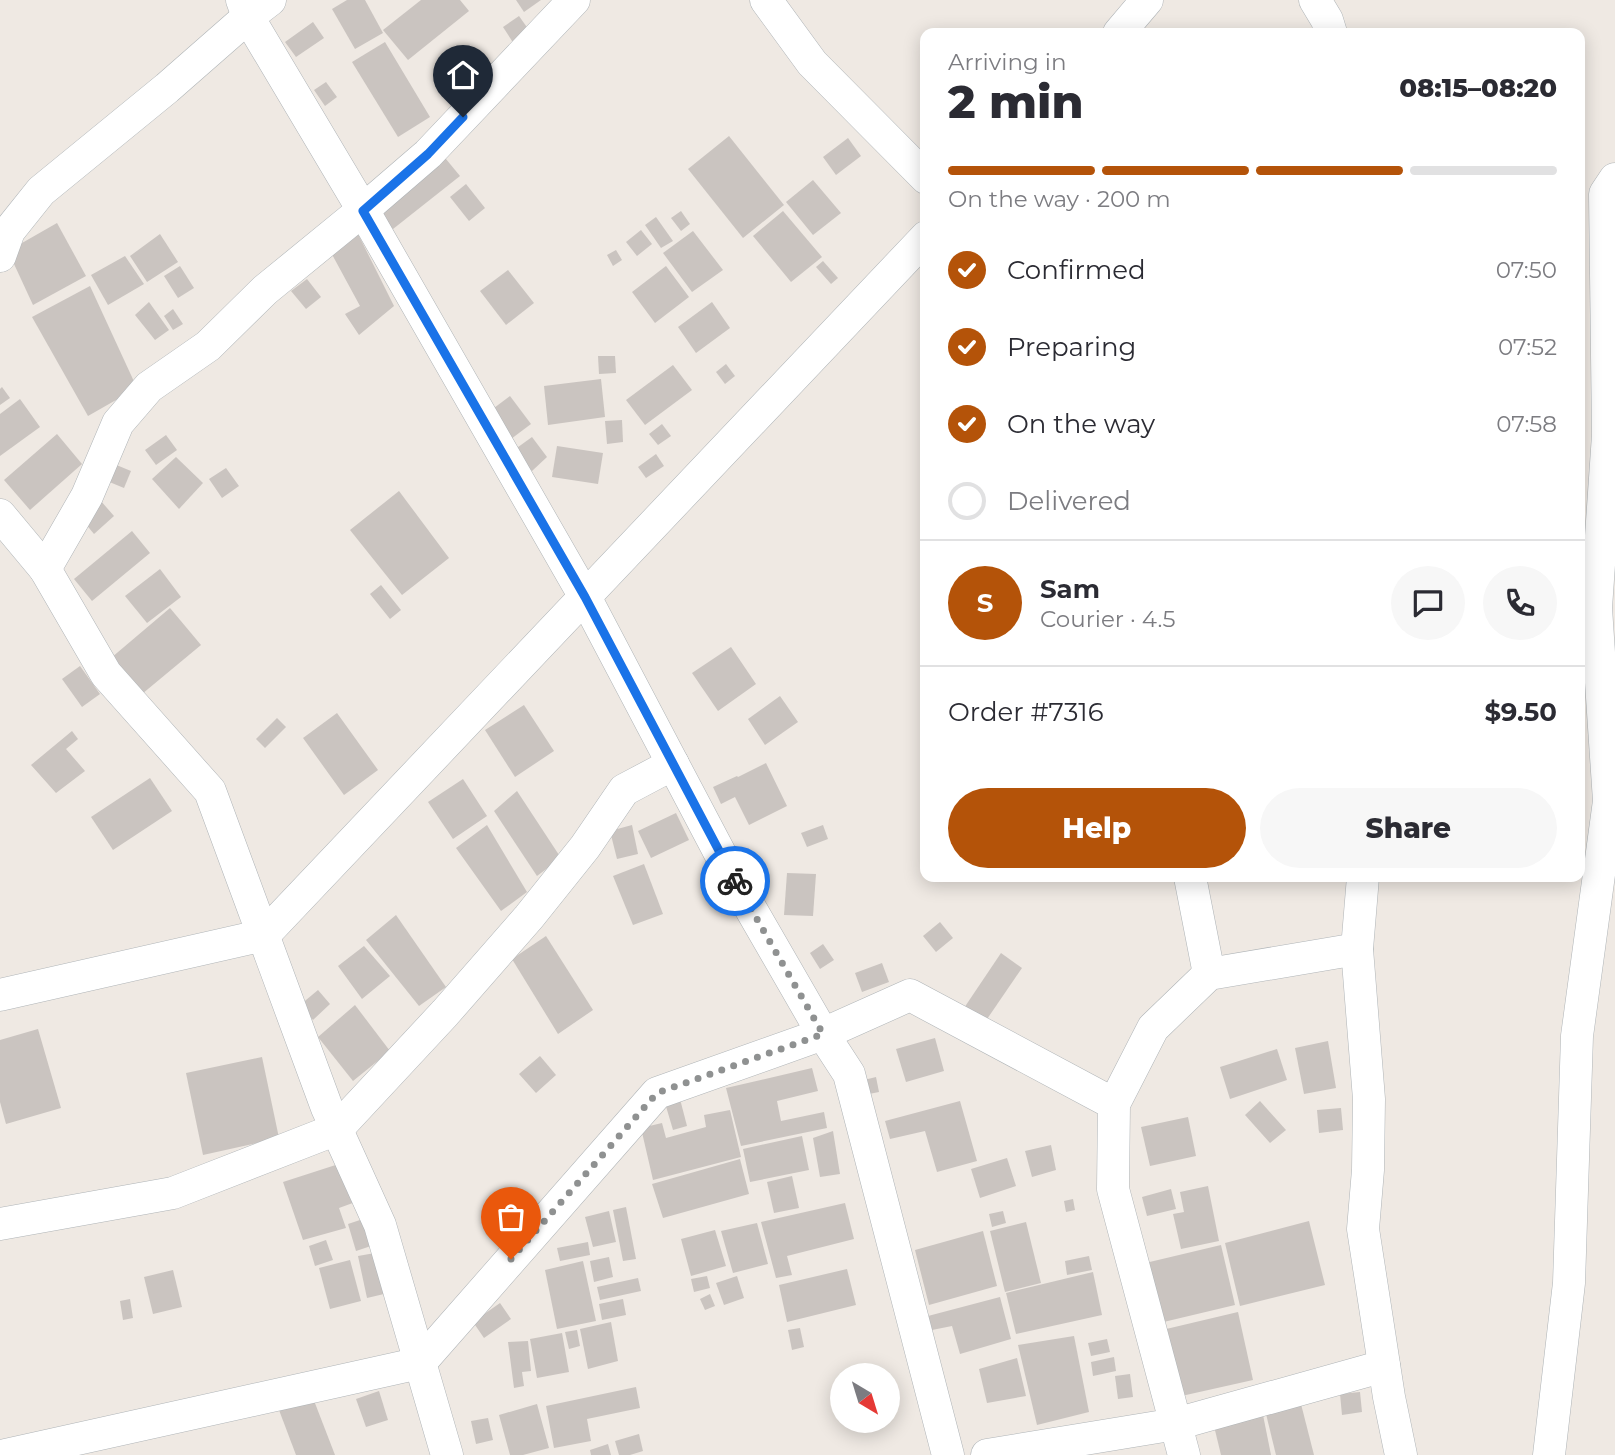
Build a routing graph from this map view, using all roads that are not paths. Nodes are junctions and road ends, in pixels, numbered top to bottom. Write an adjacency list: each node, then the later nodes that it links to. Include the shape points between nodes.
1 (575, 0): 10 (street, via 428,154)
2 (766, 0): 8 (street, via 813,64)
3 (1147, 0): 6 (street)
4 (1315, 0): 7 (street)
5 (253, 6): 10 (street); 12 (street, via 167,88 41,191 9,231)
6 (1123, 28)
7 (1330, 28)
8 (920, 172)
9 (1615, 179): 36 (street, via 1605,194 1608,435 1596,608 1609,802 1577,1036 1569,1283)
10 (363, 211): 14 (street, via 265,290 208,346 149,387 118,423 87,496); 15 (street)
11 (920, 243): 15 (street)
12 (0, 256)
13 (0, 515): 14 (street)
14 (46, 569): 19 (street, via 106,674 210,791)
15 (585, 597): 16 (street); 19 (street)
16 (673, 764): 23 (street); 25 (street, via 624,790 529,918)
17 (1191, 882): 21 (street)
18 (1363, 882): 20 (street)
19 (264, 935): 22 (street); 25 (street)
20 (1357, 949): 21 (street); 28 (street, via 1369,1099 1363,1228)
21 (1209, 974): 24 (street, via 1153,1028)
22 (0, 995)
23 (823, 1034): 24 (street, via 910,995); 27 (street, via 657,1093); 32 (street, via 849,1074)
24 (1114, 1104): 29 (street, via 1113,1189)
25 (337, 1129): 26 (street, via 173,1193); 27 (street, via 380,1225)
26 (0, 1223)
27 (420, 1363): 30 (street); 31 (street)
28 (1384, 1366): 29 (street); 35 (street)
29 (1176, 1424): 33 (street); 34 (street)
30 (5, 1455)
31 (447, 1455)
32 (948, 1455)
33 (987, 1455)
34 (1184, 1455)
35 (1401, 1455)
36 (1549, 1455)

